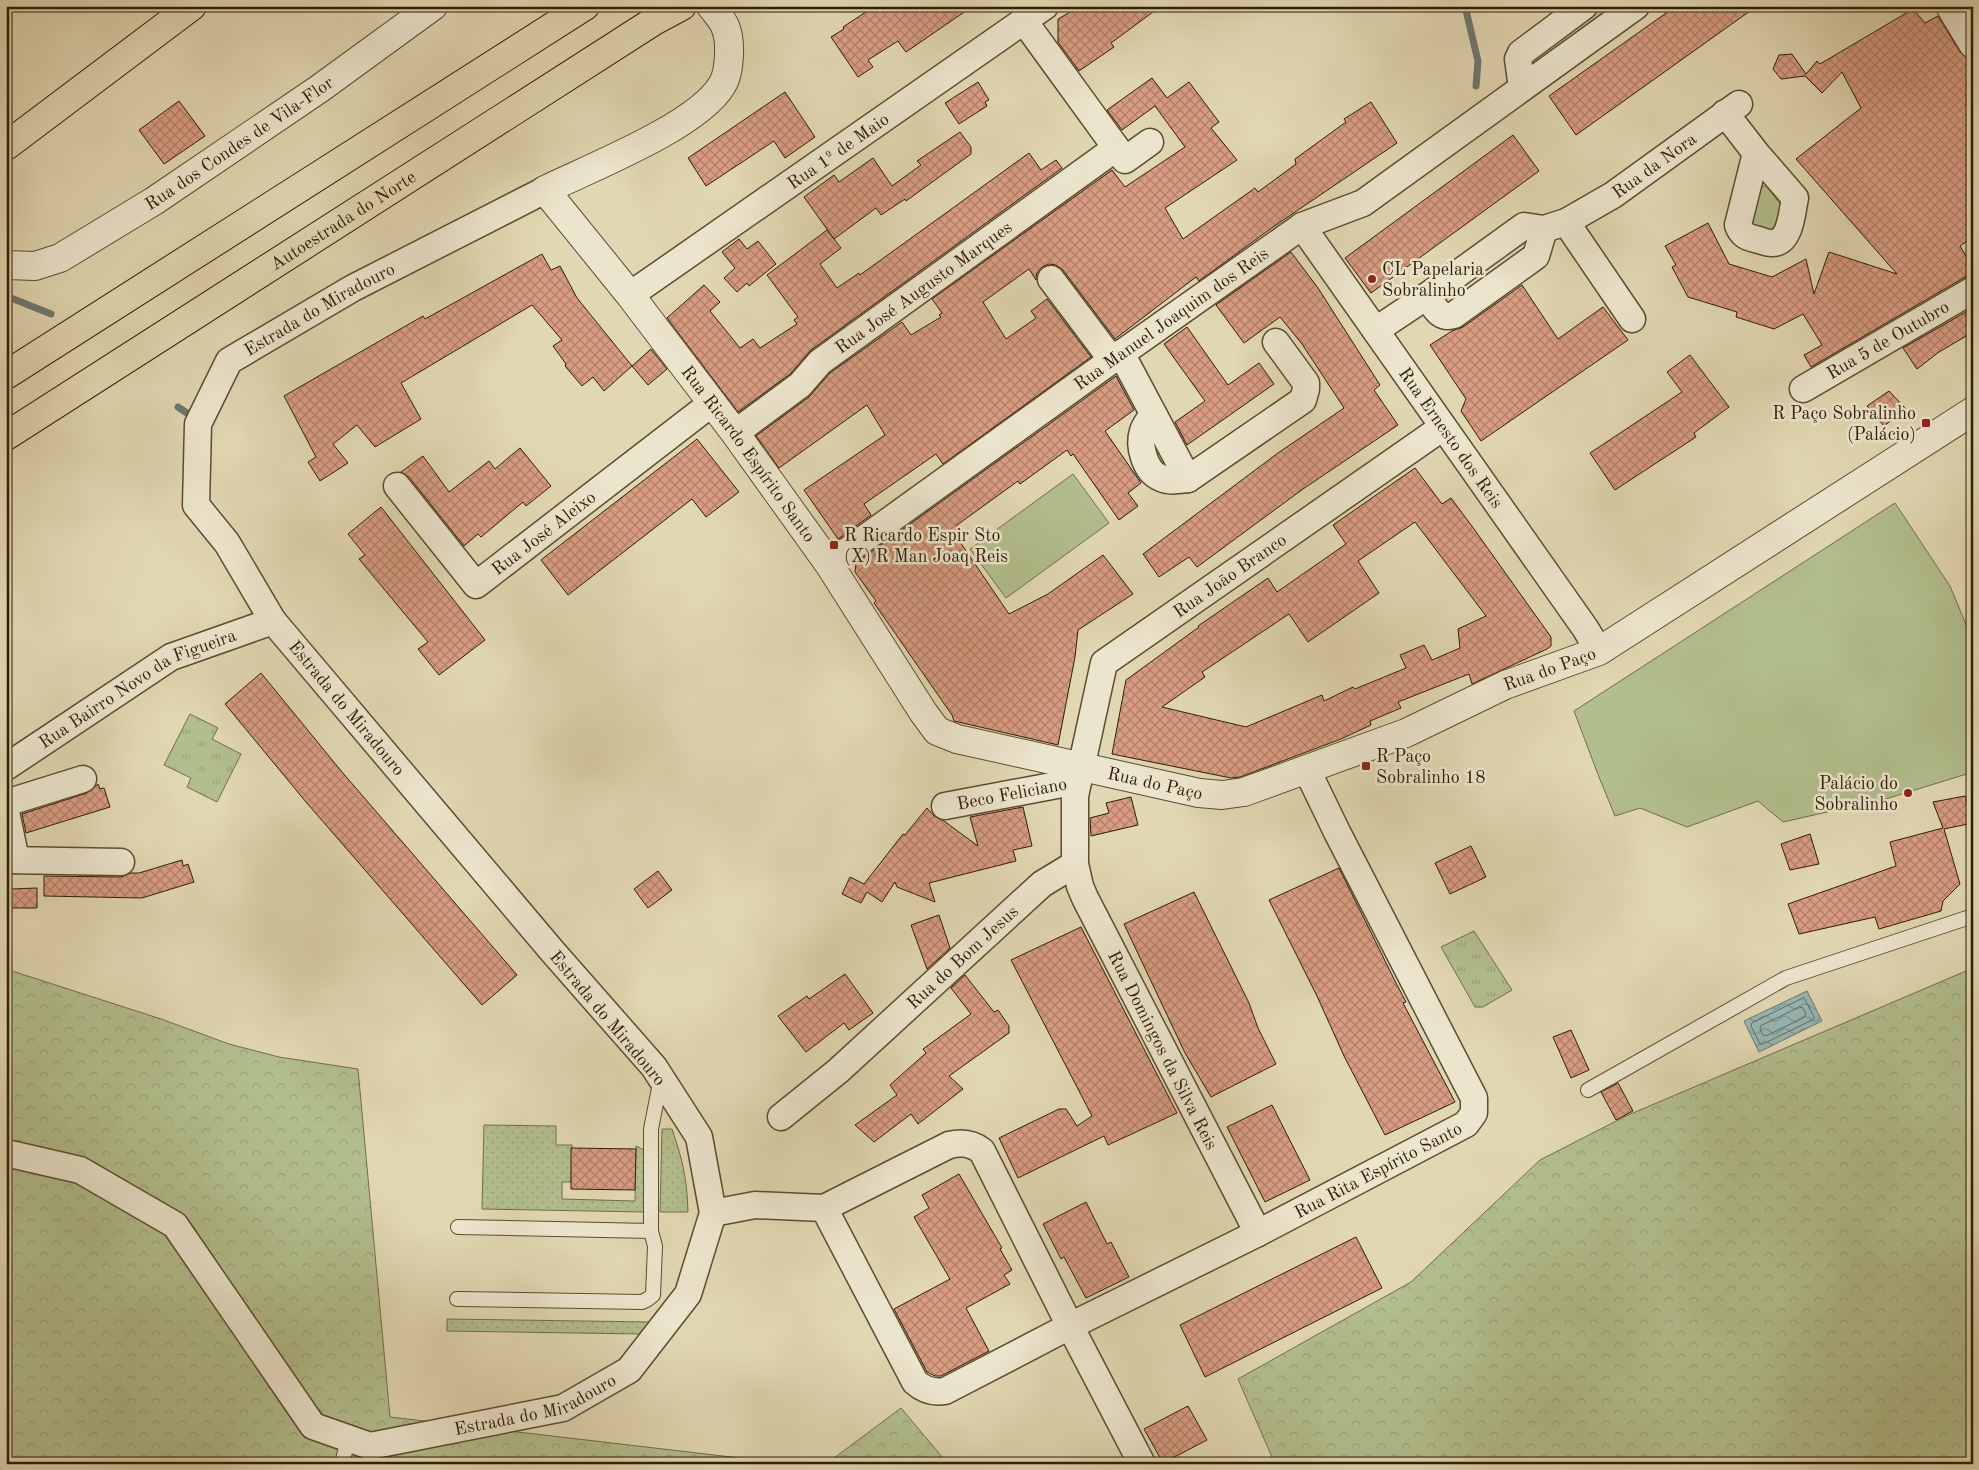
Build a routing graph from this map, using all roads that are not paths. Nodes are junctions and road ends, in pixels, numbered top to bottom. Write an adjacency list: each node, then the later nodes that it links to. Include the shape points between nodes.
1 (192, 6): 13 (main road)
2 (433, 6): 21 (street, Rua dos Condes de Vila-Flor, via 319,89 154,201 60,258)
3 (584, 6): 29 (main road)
4 (682, 6): 35 (main road, Autoestrada do Norte)
5 (712, 6): 16 (street, via 726,29 730,63 723,84 707,104 671,128)
6 (1584, 6): 11 (street, via 1521,53 1518,58)
7 (1636, 6): 11 (street, Rua Manuel Joaquim dos Reis)
8 (1950, 6): 10 (street)
9 (1034, 14): 14 (street); 24 (street, Rua 1º de Maio)
10 (1973, 44)
11 (1522, 88): 18 (street, Rua Manuel Joaquim dos Reis, via 1363,202)
12 (1150, 142): 14 (street, via 1125,160)
13 (6, 146)
14 (1116, 148): 34 (street, Rua José Augusto Marques, via 820,362 800,385)
15 (1756, 153): 17 (street, Rua da Nora, via 1732,109 1613,195)
16 (545, 190): 24 (street, Rua Ricardo Espírito Santo); 38 (street, Estrada do Miradouro, via 353,288 229,360 198,424 196,505 227,543)
17 (1555, 225): 25 (street); 26 (street, via 1524,226)
18 (1302, 226): 26 (street, Rua Ernesto dos Reis); 28 (street, Rua Manuel Joaquim dos Reis)
19 (6, 247): 21 (street)
20 (6, 265): 21 (street, Rua dos Condes de Vila-Flor)
21 (35, 266)
22 (1051, 279): 28 (street)
23 (1973, 290): 30 (street, Rua 5 de Outubro)
24 (630, 295): 31 (street, Rua Ricardo Espírito Santo)
25 (1632, 319)
26 (1376, 330): 33 (street, Rua Ernesto dos Reis)
27 (1276, 342): 28 (street, via 1306,383 1303,400 1188,479 1172,481 1160,478 1143,456 1143,431 1153,414)
28 (1117, 357): 37 (street, Rua Manuel Joaquim dos Reis)
29 (6, 375)
30 (1803, 389)
31 (712, 403): 34 (street, Rua Ricardo Espírito Santo); 36 (street, Rua José Aleixo, via 476,585)
32 (1973, 411): 39 (street, Rua do Paço)
33 (1443, 427): 39 (street, Rua Ernesto dos Reis); 42 (street, Rua João Branco, via 1104,663)
34 (734, 433): 37 (street, Rua Ricardo Espírito Santo)
35 (6, 436)
36 (397, 486)
37 (829, 564): 42 (street, Rua Ricardo Espírito Santo, via 937,731)
38 (273, 621): 40 (street, Rua Bairro Novo da Figueira, via 171,657); 51 (street, Estrada do Miradouro)
39 (1599, 651): 41 (street, Rua do Paço, via 1504,685 1406,733)
40 (6, 766)
41 (1307, 770): 42 (street, Rua do Paço, via 1244,792 1222,795); 59 (street, Rua Rita Espírito Santo, via 1474,1098 1474,1113 1466,1124)
42 (1079, 774): 45 (street, Beco Feliciano); 49 (street, via 1075,796)
43 (83, 779): 44 (street)
44 (6, 803)
45 (945, 806)
46 (6, 812): 47 (street)
47 (11, 860): 48 (street)
48 (121, 862)
49 (1075, 864): 53 (street, Rua do Bom Jesus, via 1042,884 838,1071); 59 (street, Rua Domingos da Silva Reis, via 1085,898)
50 (1973, 916): 52 (lane, via 1786,978)
51 (661, 1078): 56 (street, Estrada do Miradouro, via 699,1137); 58 (lane, via 651,1129)
52 (1588, 1090)
53 (781, 1117)
54 (6, 1153): 62 (street, Estrada do Miradouro, via 80,1170 175,1225 313,1426)
55 (824, 1208): 56 (street, via 755,1205); 61 (street, Rua Rita Espírito Santo, via 915,1382 926,1390 945,1391); 61 (street, via 949,1145 976,1146 982,1151)
56 (713, 1213): 62 (street, Estrada do Miradouro, via 688,1294 629,1370 564,1408 370,1446)
57 (458, 1227): 58 (lane)
58 (650, 1231): 60 (lane, via 655,1246 654,1289 642,1302)
59 (1258, 1233): 61 (street, Rua Rita Espírito Santo)
60 (457, 1299)
61 (1070, 1326): 64 (street)
62 (348, 1439): 63 (lane)
63 (342, 1464)
64 (1142, 1464)

